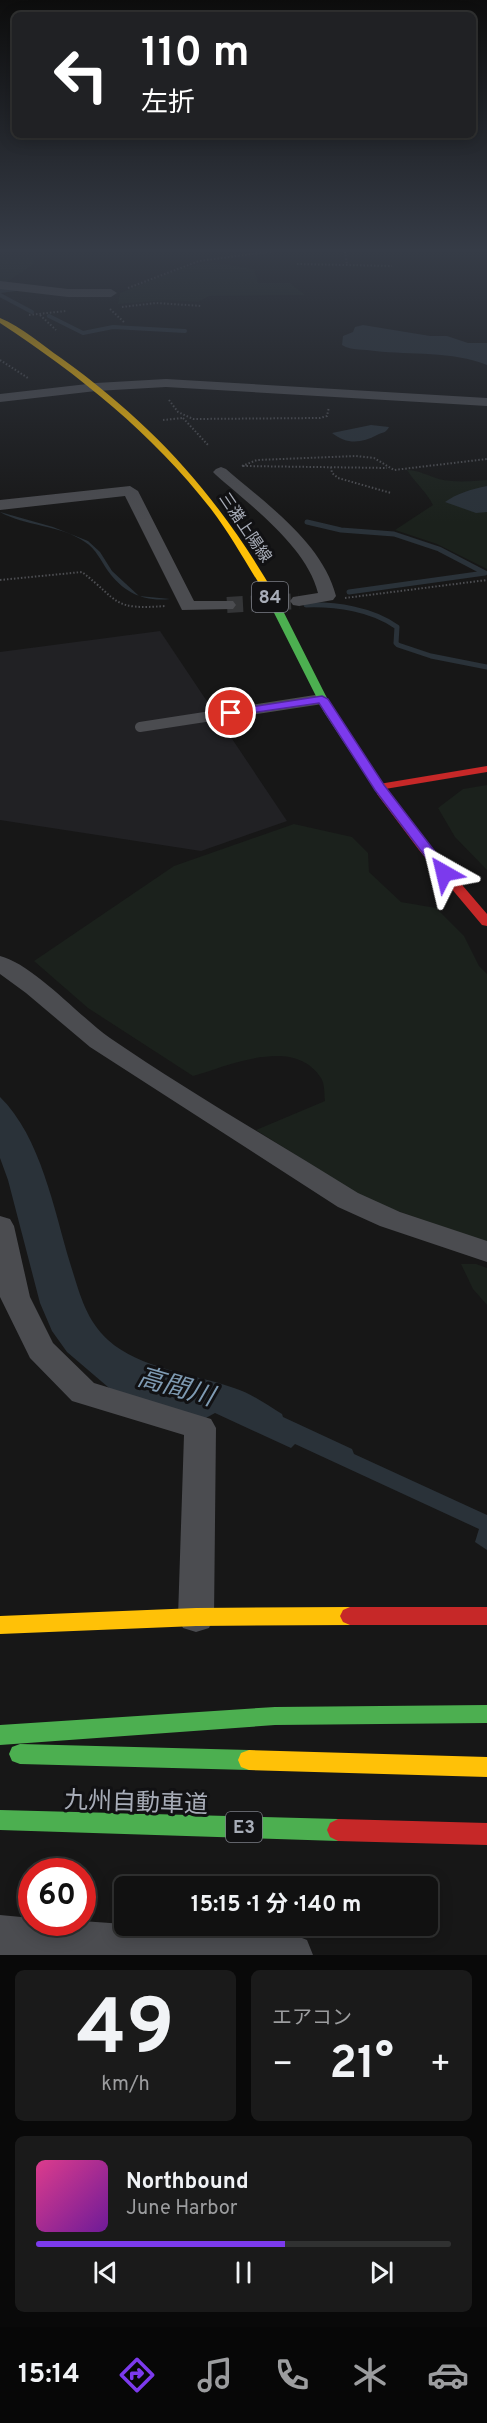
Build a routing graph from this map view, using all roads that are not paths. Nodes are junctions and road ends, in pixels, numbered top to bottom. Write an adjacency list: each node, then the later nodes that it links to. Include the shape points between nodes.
1 (31, 339): 2 (main road, 三潴上陽線 / 84)
2 (96, 387): 3 (street); 4 (street, via 212,384); 9 (main road, 三潴上陽線 / 84, via 164,447 225,521 250,558)
3 (0, 398)
4 (487, 402)
5 (221, 472): 7 (street, via 303,549 327,586 327,596)
6 (0, 505): 8 (street, via 130,491 188,606)
7 (299, 601)
8 (227, 605)
9 (322, 699): 10 (lane); 12 (main road, 三潴上陽線 / 84)
10 (140, 727)
11 (487, 769): 12 (main road)
12 (379, 787): 13 (main road, 三潴上陽線 / 84)
13 (487, 922)
14 (0, 963): 16 (street, via 99,1042 348,1200 390,1219)
15 (0, 1226): 18 (street, via 15,1297 41,1350 83,1392 200,1428)
16 (487, 1252)
17 (487, 1616): 18 (main road)
18 (196, 1617): 19 (main road)
19 (0, 1624)
20 (487, 1714): 21 (main road, via 275,1716)
21 (0, 1735)
22 (0, 1754): 23 (main road)
23 (487, 1767)
24 (0, 1820): 25 (main road, 九州自動車道 / E3)
25 (487, 1834)
26 (0, 1936): 27 (street)
27 (292, 1955)

